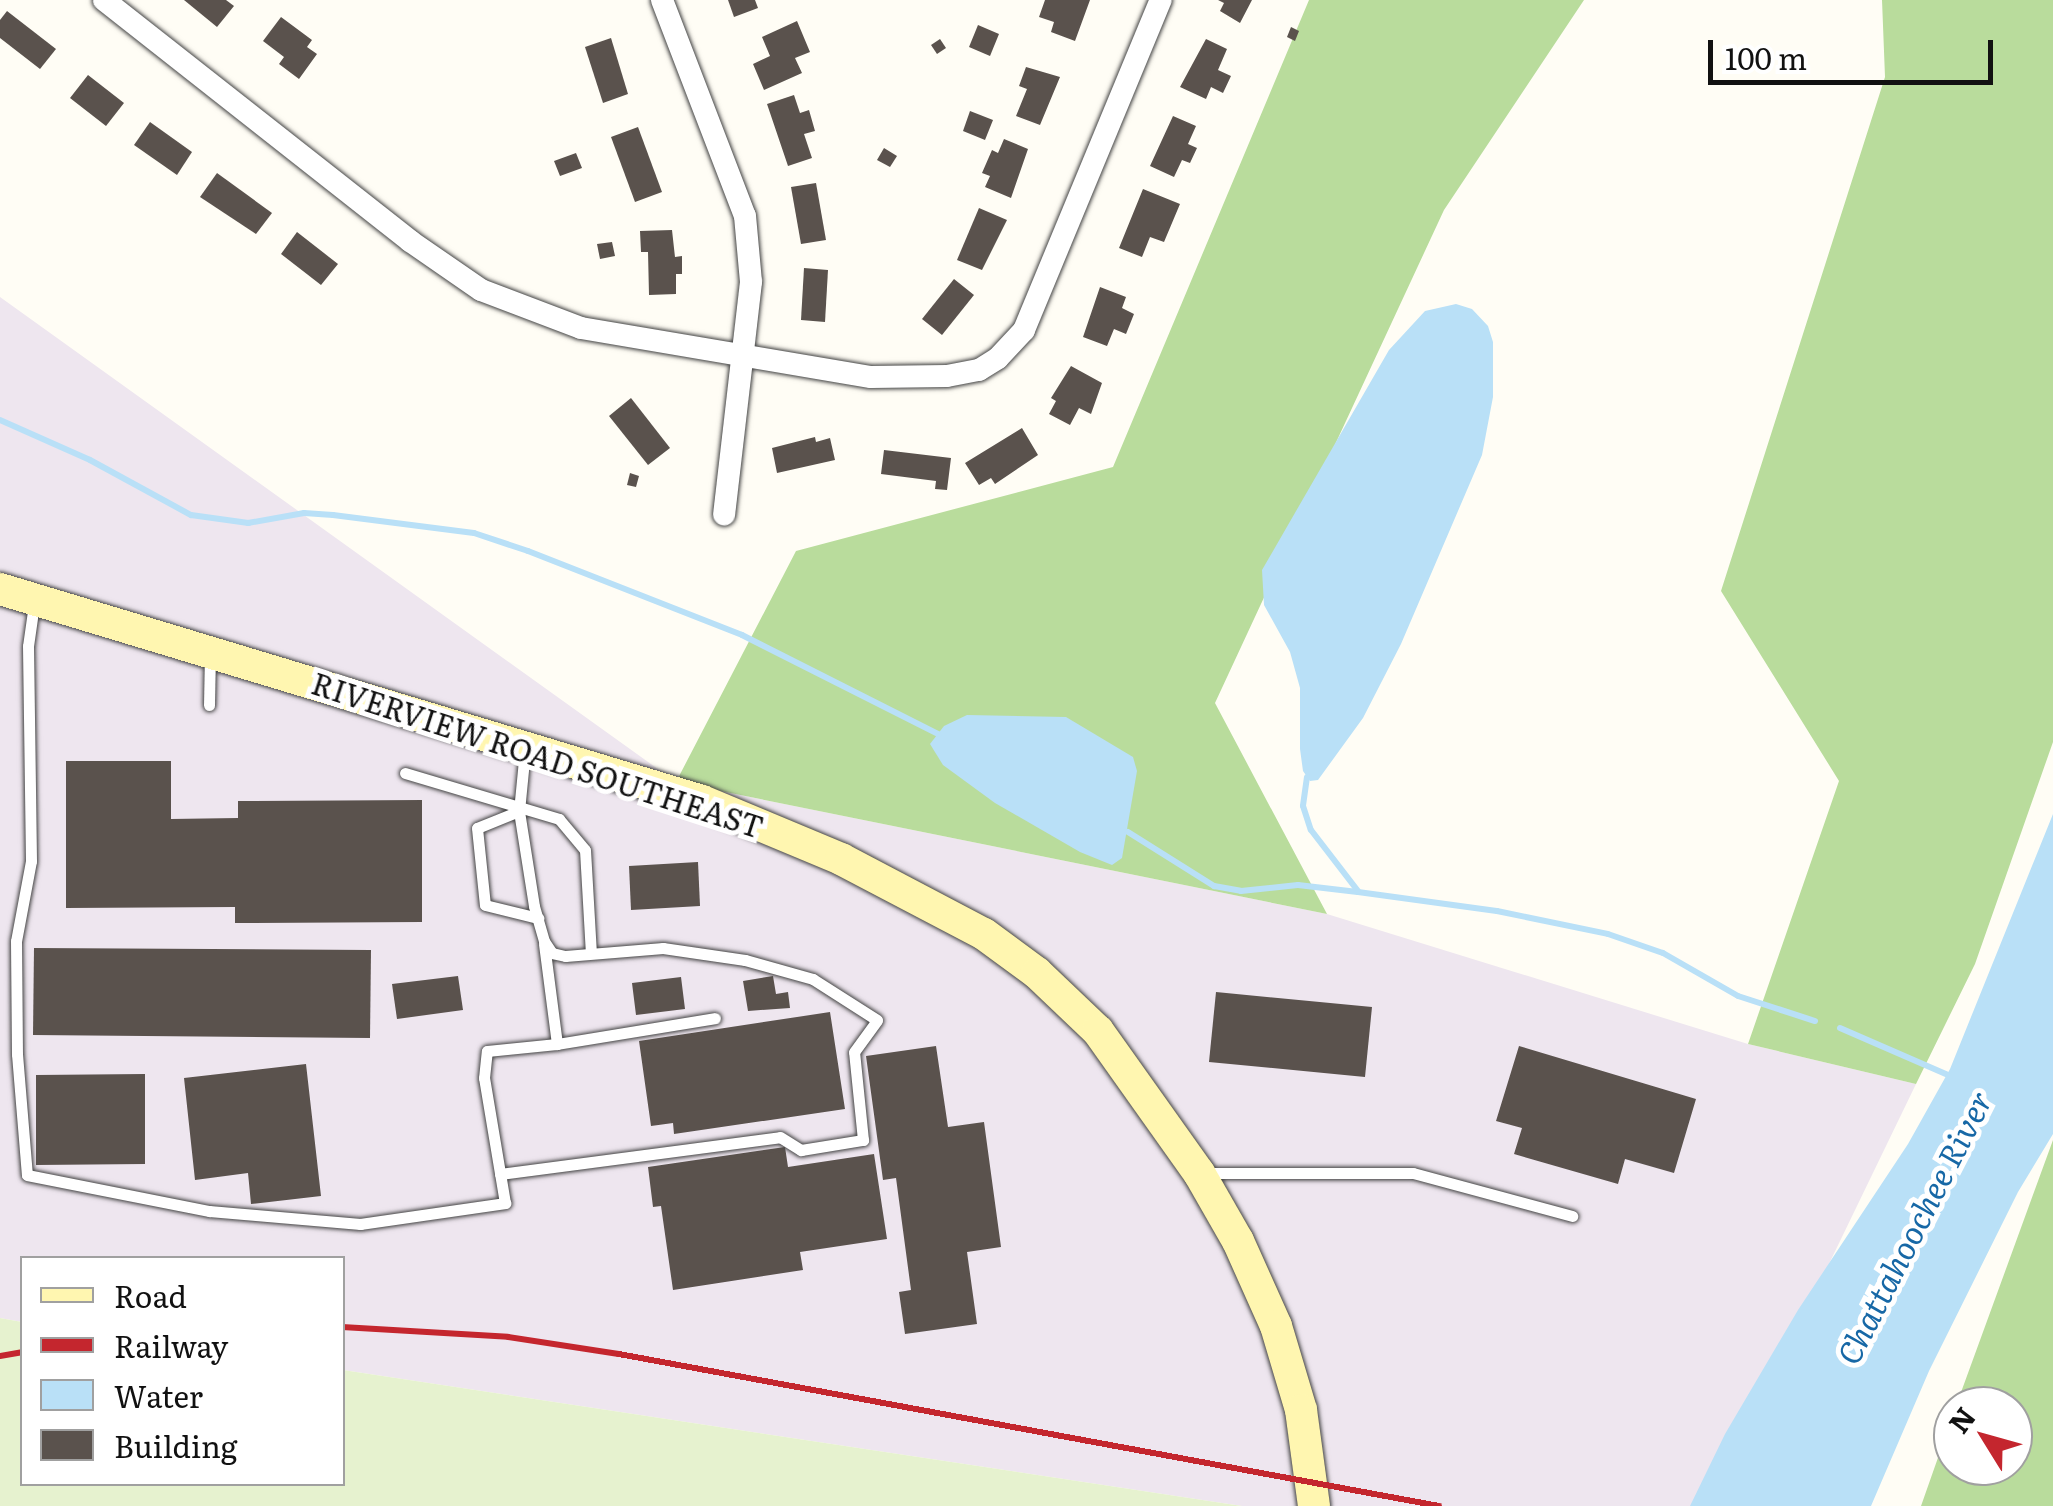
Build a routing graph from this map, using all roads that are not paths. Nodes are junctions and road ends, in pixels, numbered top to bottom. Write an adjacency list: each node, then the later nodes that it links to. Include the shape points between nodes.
1 (104, 0): 4 (street, via 481,290 581,328)
2 (662, 0): 4 (street, via 745,216 751,282)
3 (1161, 0): 4 (street, via 1024,330 998,358 947,376 871,376)
4 (742, 357): 5 (street)
5 (724, 514)
6 (0, 589): 7 (street, RIVERVIEW ROAD SOUTHEAST)
7 (35, 600): 8 (street, RIVERVIEW ROAD SOUTHEAST); 18 (lane, via 28,646 32,861 16,941 26,1175 210,1211 360,1224 504,1203)
8 (210, 651): 9 (lane); 10 (street, RIVERVIEW ROAD SOUTHEAST)
9 (209, 705)
10 (526, 746): 12 (lane); 19 (street, RIVERVIEW ROAD SOUTHEAST, via 770,827 984,934 1098,1031)
11 (406, 773): 12 (lane)
12 (519, 811): 13 (lane); 13 (lane, via 477,828 485,905); 15 (lane, via 559,819 585,850)
13 (538, 918): 14 (lane)
14 (544, 942): 15 (lane, via 552,953); 17 (lane)
15 (591, 953): 18 (lane, via 664,948 745,960 813,979 866,1010 877,1020 854,1052 862,1140 801,1150 780,1136)
16 (715, 1018): 17 (lane)
17 (557, 1044): 18 (lane, via 487,1051 484,1078)
18 (500, 1174)
19 (1199, 1174): 20 (lane, via 1413,1172); 21 (street, RIVERVIEW ROAD SOUTHEAST, via 1276,1326 1301,1410)
20 (1572, 1216)
21 (1314, 1506)

